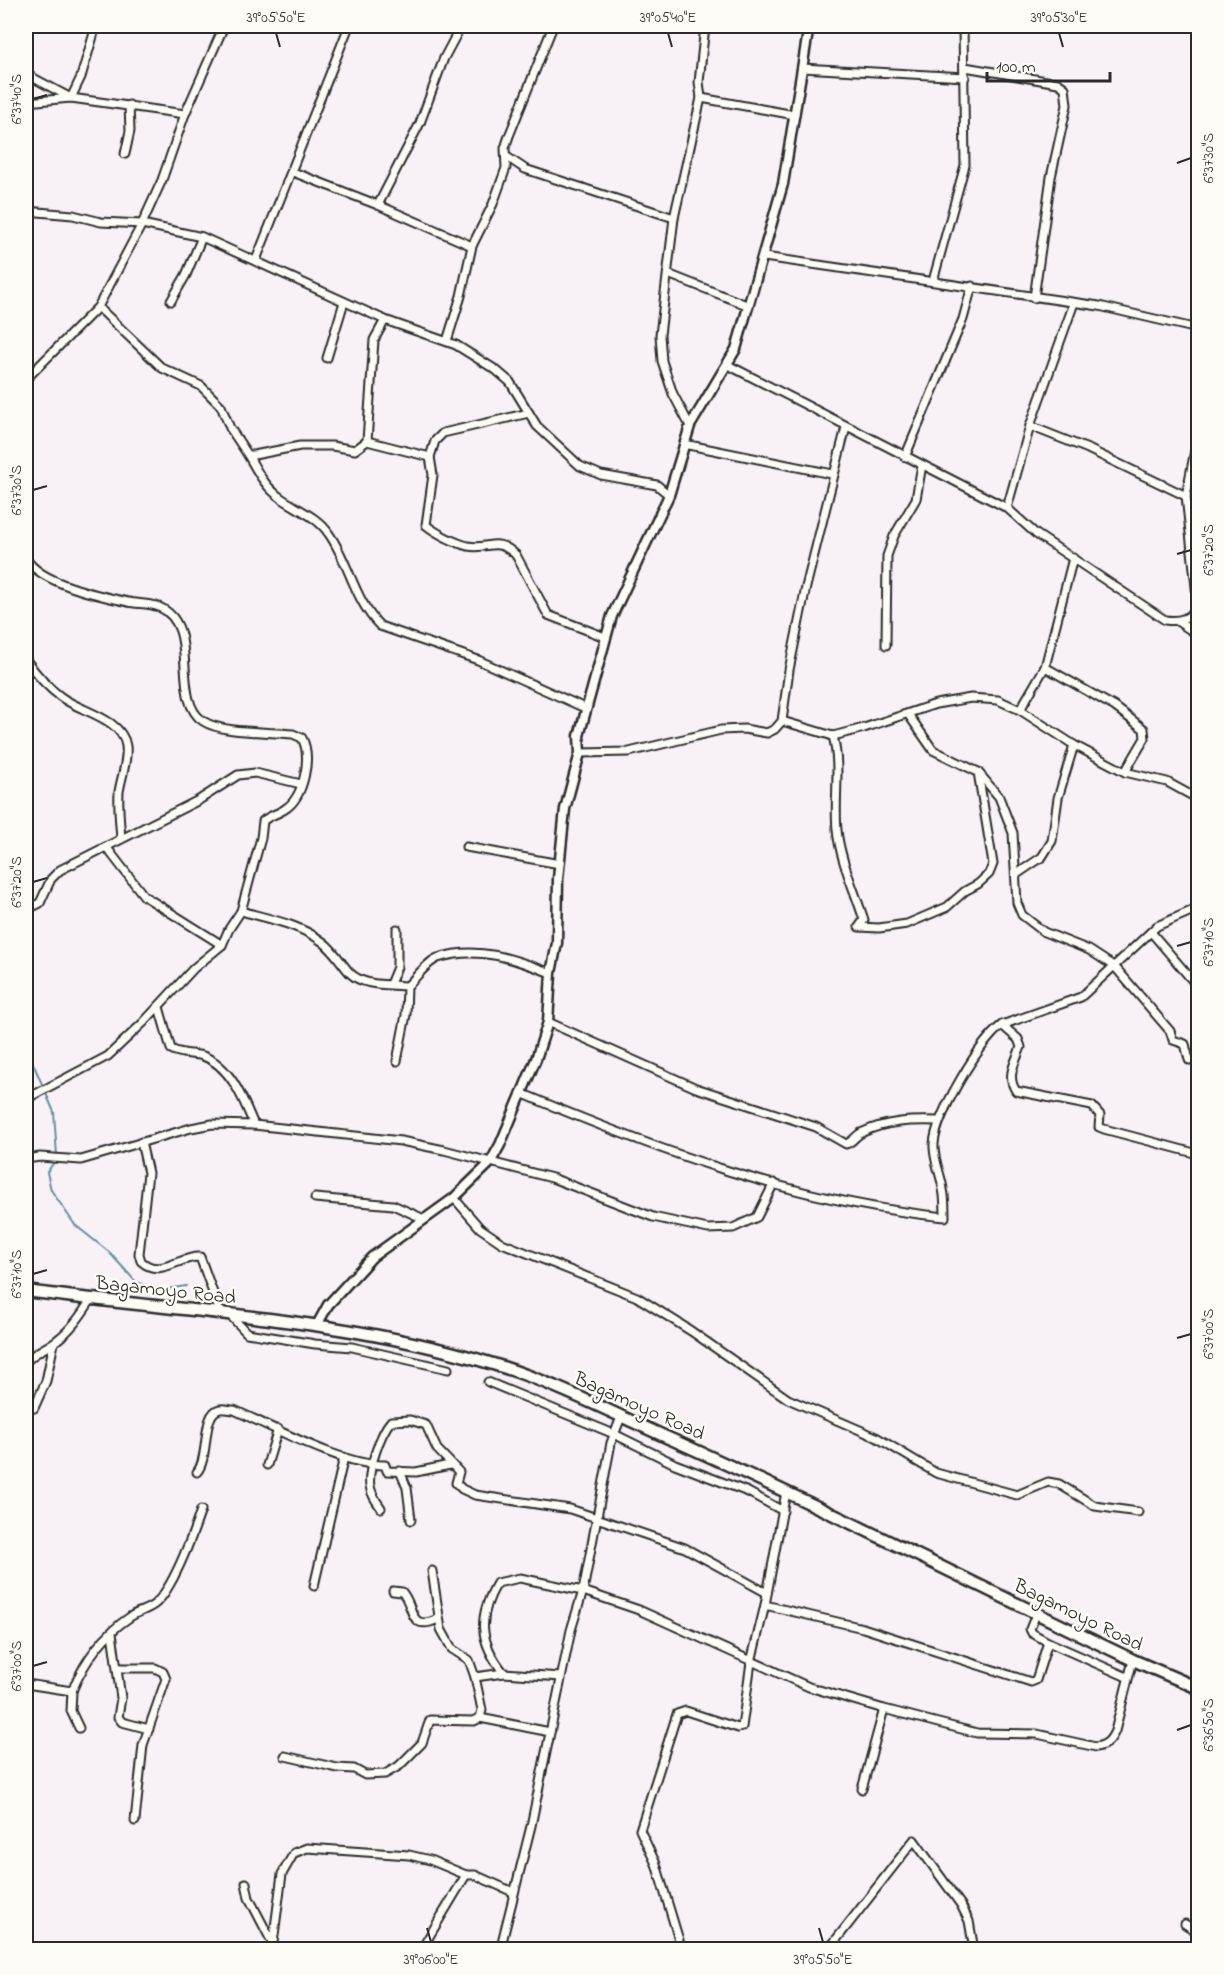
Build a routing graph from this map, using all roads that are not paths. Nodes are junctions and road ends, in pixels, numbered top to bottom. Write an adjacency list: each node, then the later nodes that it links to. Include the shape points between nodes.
1 (87, 26): 9 (street)
2 (224, 26): 18 (street)
3 (349, 26): 22 (street)
4 (461, 26): 23 (street, via 444,58 420,123)
5 (553, 26): 21 (street, via 509,136)
6 (705, 26): 15 (street)
7 (809, 26): 11 (street)
8 (963, 26): 10 (street)
9 (95, 27): 14 (street, via 81,77)
10 (965, 67): 13 (street); 34 (street, via 1058,83 1065,88 1067,105)
11 (801, 68): 13 (street); 19 (street)
12 (26, 74): 14 (street)
13 (965, 77): 32 (street, via 965,165)
14 (70, 98): 16 (street); 17 (street)
15 (701, 98): 19 (street); 25 (street)
16 (26, 102)
17 (129, 105): 18 (street); 20 (street, via 130,131)
18 (185, 114): 26 (street)
19 (795, 115): 29 (street)
20 (125, 153)
21 (507, 157): 25 (street, via 525,169); 28 (street, via 494,204)
22 (293, 172): 23 (street); 30 (street)
23 (378, 205): 28 (street)
24 (26, 211): 26 (street)
25 (674, 218): 31 (street)
26 (142, 224): 27 (street); 39 (street)
27 (202, 237): 30 (street); 35 (street)
28 (472, 246): 42 (street)
29 (764, 257): 32 (street); 38 (street)
30 (256, 260): 36 (street)
31 (668, 274): 38 (street); 47 (street, via 660,335 662,361)
32 (933, 281): 33 (street)
33 (972, 286): 34 (street); 55 (street, via 963,319)
34 (1034, 298): 37 (street)
35 (171, 301)
36 (344, 302): 40 (street); 43 (street)
37 (1074, 303): 41 (street); 48 (street)
38 (749, 306): 44 (street)
39 (98, 307): 45 (street); 53 (street, via 162,368 201,386 221,406)
40 (385, 320): 42 (street); 51 (street, via 374,340)
41 (1198, 329)
42 (447, 341): 46 (street, via 503,376 518,391)
43 (327, 358)
44 (728, 365): 47 (street); 49 (street)
45 (26, 379)
46 (529, 413): 54 (street, via 443,433 435,441); 60 (street, via 537,426 580,466 601,475 657,486)
47 (690, 426): 52 (street)
48 (1030, 426): 61 (street); 62 (street)
49 (846, 427): 55 (street); 59 (street)
50 (1198, 435): 58 (street)
51 (367, 441): 53 (street, via 355,450 300,446); 54 (street)
52 (684, 444): 59 (street); 60 (street)
53 (248, 455): 71 (street, via 263,482 328,533 348,575 380,626 478,660)
54 (430, 457): 67 (street, via 434,475 426,525 466,546 496,543 509,548 548,615)
55 (905, 457): 57 (street)
56 (1198, 461): 58 (street)
57 (922, 465): 62 (street); 68 (street, via 916,500 887,556)
58 (1192, 470): 61 (street)
59 (832, 474): 74 (street, via 789,670)
60 (669, 495): 67 (street)
61 (1186, 495): 65 (street, via 1198,606 1192,615)
62 (1006, 508): 64 (street)
63 (26, 558): 80 (street, via 31,568 51,579 128,603 159,606 175,618 196,715 220,727 302,738 307,755)
64 (1073, 558): 65 (street, via 1165,620); 70 (street)
65 (1177, 621): 66 (street)
66 (1198, 635)
67 (605, 637): 71 (street)
68 (886, 645)
69 (26, 660): 82 (street, via 62,697 107,721 123,737 126,754 119,794)
70 (1045, 667): 72 (street); 79 (street, via 1115,707 1144,729 1145,738)
71 (587, 709): 77 (street, via 579,736)
72 (1020, 710): 73 (street, via 998,700 971,698); 76 (street)
73 (908, 714): 75 (street); 78 (street, via 933,750)
74 (782, 721): 75 (street); 77 (street, via 767,733 721,730 629,752)
75 (833, 736): 78 (street, via 839,844 864,920 860,927 908,924 947,907 989,874 993,864)
76 (1074, 745): 79 (street); 86 (street, via 1058,798 1052,841 1042,857)
77 (580, 753): 85 (street, via 565,809)
78 (978, 772): 86 (street, via 1006,810 1013,833)
79 (1125, 772): 81 (street, via 1167,782)
80 (301, 784): 82 (street, via 255,773 238,775 199,800); 89 (street, via 286,808 263,821)
81 (1198, 799)
82 (121, 839): 84 (street)
83 (466, 847): 85 (street)
84 (107, 848): 88 (street, via 60,870 51,879 40,903); 92 (street, via 144,896)
85 (560, 864): 94 (street, via 557,944)
86 (1017, 874): 93 (street, via 1017,903 1022,915 1044,932 1089,950)
87 (1198, 908): 91 (street, via 1163,922)
88 (26, 910)
89 (242, 911): 92 (street); 95 (street, via 308,933 324,943 352,975 371,983)
90 (397, 930): 95 (street, via 398,967)
91 (1151, 932): 93 (street); 97 (street)
92 (222, 945): 98 (street, via 194,968)
93 (1115, 967): 100 (street, via 1081,997); 101 (street, via 1170,1030 1173,1040 1185,1044 1189,1060)
94 (551, 973): 96 (street, via 509,957 469,952 437,959); 99 (street)
95 (390, 984): 96 (street)
96 (407, 986): 102 (street)
97 (1198, 987)
98 (159, 1007): 104 (street, via 108,1056); 106 (street, via 171,1049 202,1056 216,1064 235,1085)
99 (548, 1022): 103 (street); 105 (street, via 696,1088 816,1127 846,1144 862,1133 901,1121)
100 (1002, 1025): 105 (street, via 992,1032); 108 (street, via 1022,1047 1010,1076 1016,1091 1092,1106 1100,1115 1099,1127)
101 (1198, 1060)
102 (397, 1061)
103 (521, 1093): 110 (street); 111 (street, via 672,1154)
104 (26, 1100)
105 (938, 1121): 111 (street, via 934,1144 945,1217 855,1205)
106 (254, 1125): 107 (street, via 212,1124); 110 (street, via 401,1141)
107 (141, 1142): 109 (street, via 81,1160); 117 (street, via 148,1173 141,1261 153,1267 166,1267 192,1256 200,1257)
108 (1198, 1154)
109 (26, 1159)
110 (490, 1163): 111 (street, via 552,1178 653,1217 708,1229 733,1228 757,1217); 113 (street)
111 (774, 1183)
112 (315, 1198): 114 (street, via 393,1205)
113 (454, 1198): 114 (street); 139 (street, via 480,1228 502,1243 637,1297 788,1399 876,1437 936,1473 1017,1495 1048,1482 1059,1484 1095,1506)
114 (424, 1219): 118 (street, via 372,1257 328,1305)
115 (26, 1291): 116 (highway, Bagamoyo Road)
116 (91, 1300): 117 (highway, Bagamoyo Road); 120 (street, via 71,1329)
117 (224, 1313): 118 (highway, Bagamoyo Road); 121 (street, via 247,1333)
118 (317, 1325): 119 (highway, Bagamoyo Road)
119 (353, 1332): 121 (street); 126 (highway, Bagamoyo Road, via 495,1364)
120 (54, 1343): 122 (street, via 36,1351); 125 (street, via 46,1381)
121 (351, 1347): 123 (street)
122 (26, 1362)
123 (448, 1369)
124 (489, 1382): 128 (street)
125 (34, 1408)
126 (621, 1417): 128 (street); 135 (highway, Bagamoyo Road)
127 (278, 1429): 129 (street); 130 (street); 134 (street, via 221,1408 212,1413 208,1422 205,1457)
128 (615, 1434): 138 (street); 140 (street)
129 (344, 1456): 131 (street); 143 (street)
130 (267, 1465)
131 (374, 1465): 132 (street, via 384,1428 391,1421 400,1420 426,1425); 133 (street); 136 (street, via 370,1484)
132 (450, 1465): 133 (street); 140 (street, via 459,1472 456,1483 475,1494 570,1509)
133 (400, 1471): 141 (street, via 407,1488)
134 (197, 1472)
135 (786, 1492): 138 (street); 148 (highway, Bagamoyo Road)
136 (381, 1508)
137 (201, 1510): 150 (street, via 190,1545 158,1602)
138 (783, 1511): 146 (street)
139 (1138, 1512)
140 (596, 1519): 145 (street); 146 (street, via 685,1548)
141 (411, 1520)
142 (432, 1571): 149 (street)
143 (314, 1586)
144 (393, 1591): 149 (street, via 402,1592 409,1599 411,1613 419,1622)
145 (583, 1591): 153 (street, via 639,1610); 155 (street, via 519,1578 497,1583 486,1604 482,1625); 157 (street)
146 (767, 1593): 147 (street)
147 (765, 1605): 151 (street, via 863,1628 1031,1682 1036,1680); 153 (street)
148 (1036, 1614): 151 (street, via 1032,1634); 152 (highway, Bagamoyo Road)
149 (438, 1619): 156 (street, via 453,1648 469,1660)
150 (112, 1633): 154 (street); 161 (street, via 83,1663)
151 (1048, 1642): 158 (street)
152 (1133, 1660): 158 (street); 160 (highway, Bagamoyo Road)
153 (751, 1662): 162 (street, via 809,1687); 178 (street, via 742,1727 686,1711 677,1714 640,1830 656,1864)
154 (118, 1668): 165 (street, via 118,1717 122,1722); 165 (street, via 155,1668 165,1675)
155 (504, 1673): 156 (street); 157 (street)
156 (475, 1677): 163 (street)
157 (561, 1677): 166 (street)
158 (1127, 1677): 162 (street, via 1115,1731 1111,1740 1096,1747 1037,1734 977,1733)
159 (26, 1684): 161 (street)
160 (1198, 1688)
161 (72, 1691): 164 (street, via 71,1711)
162 (884, 1709): 168 (street)
163 (480, 1718): 166 (street); 167 (street, via 430,1720 422,1743 385,1774 365,1775 354,1769)
164 (79, 1728)
165 (149, 1730): 169 (street, via 141,1756)
166 (550, 1732): 172 (street)
167 (285, 1756)
168 (862, 1789)
169 (135, 1821)
170 (466, 1875): 172 (street, via 475,1875); 175 (street, via 409,1855 307,1848 294,1853 282,1874); 176 (street)
171 (246, 1883): 175 (street, via 249,1898)
172 (513, 1892): 177 (street)
173 (1185, 1924): 174 (street)
174 (1198, 1932)
175 (274, 1947)
176 (421, 1950)
177 (500, 1950)
178 (682, 1950)
179 (828, 1950): 180 (street, via 914,1840 961,1905 969,1921)
180 (974, 1950)

